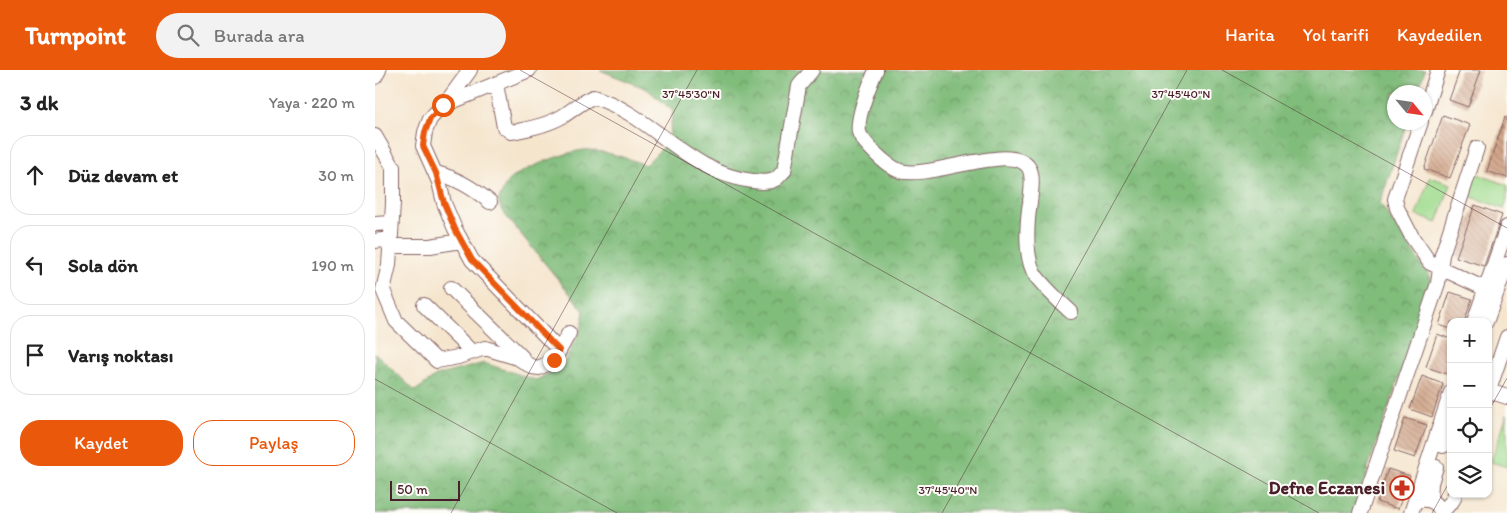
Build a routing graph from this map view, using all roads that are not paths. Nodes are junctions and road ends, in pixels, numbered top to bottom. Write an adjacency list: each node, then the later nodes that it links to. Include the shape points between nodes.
1 (379, 70): 7 (street)
2 (470, 70): 10 (street)
3 (529, 70): 8 (street)
4 (812, 70): 8 (street, via 799,86 784,171 776,179 765,182 739,180 718,173 686,155 639,120 593,97 563,116 511,132 504,127)
5 (876, 70): 28 (street, via 861,114 859,132 879,157 899,170 921,172 1011,157 1029,168 1032,180 1028,215 1030,264 1036,276)
6 (1438, 70): 9 (street)
7 (375, 76)
8 (496, 84): 10 (street)
9 (1432, 89)
10 (443, 105): 14 (street, via 430,119 423,146)
11 (1418, 130): 23 (street, via 1395,199 1412,237 1430,263)
12 (375, 136): 16 (street, via 393,167)
13 (1477, 148): 23 (street)
14 (436, 173): 15 (street, via 472,187); 20 (street, via 444,203)
15 (489, 202)
16 (391, 223): 17 (street); 21 (street)
17 (375, 224)
18 (1507, 227): 25 (street)
19 (375, 241): 21 (street)
20 (461, 241): 21 (street, via 430,246); 33 (street, via 472,260)
21 (390, 243): 26 (street, via 389,265)
22 (1507, 264): 25 (street)
23 (1439, 267): 25 (street); 44 (street, via 1438,283)
24 (451, 288): 35 (street)
25 (1490, 291): 29 (street); 30 (street)
26 (379, 292): 34 (street, via 396,321 437,361)
27 (424, 305): 34 (street)
28 (1071, 312)
29 (1476, 318)
30 (1487, 318)
31 (569, 334): 33 (street)
32 (1506, 341): 36 (street)
33 (559, 350): 35 (street, via 554,360 539,368)
34 (472, 352): 35 (street, via 485,348 517,358)
35 (532, 367)
36 (1492, 383)
37 (1492, 393): 38 (street)
38 (1507, 397)
39 (1447, 404): 43 (street)
40 (1447, 435): 42 (street, via 1431,483)
41 (1454, 498): 45 (street)
42 (1431, 500): 43 (street, via 1422,500); 45 (street)
43 (1412, 509)
44 (1360, 513)
45 (1441, 513)

